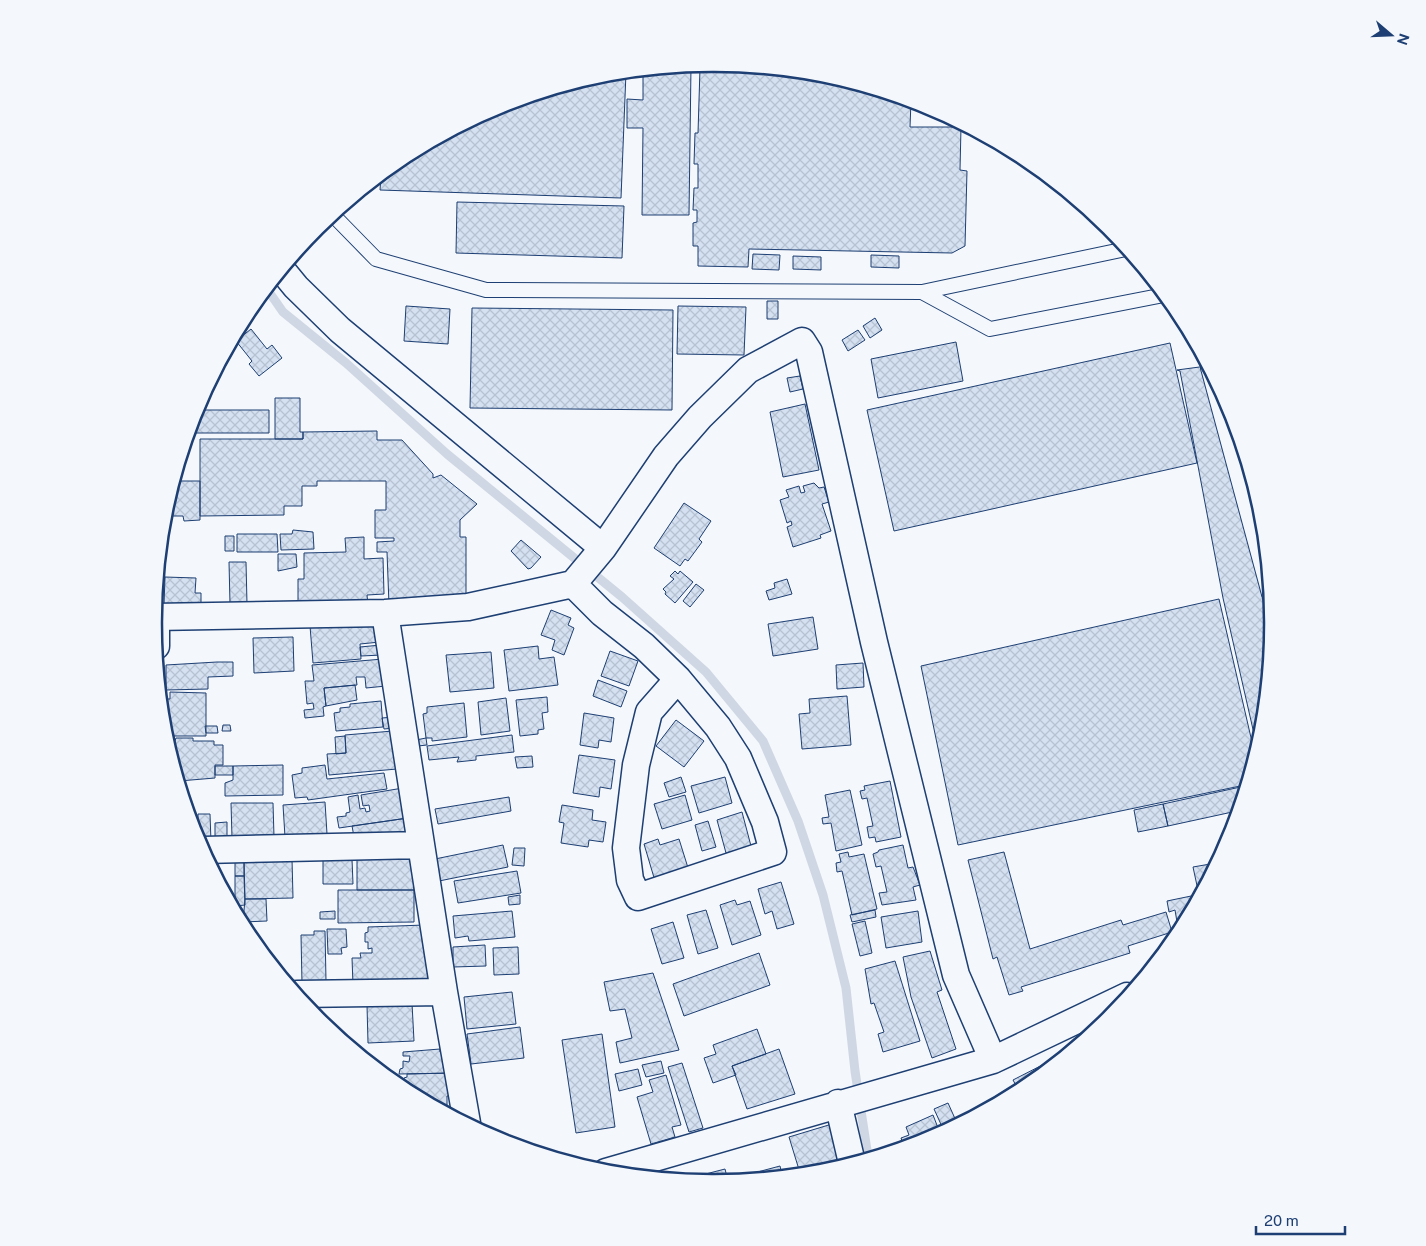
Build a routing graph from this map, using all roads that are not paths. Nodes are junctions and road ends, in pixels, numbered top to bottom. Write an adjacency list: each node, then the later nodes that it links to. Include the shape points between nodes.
1 (338, 220): 4 (lane, via 376,259 486,290)
2 (1118, 251): 4 (lane)
3 (286, 275): 7 (street, via 340,330)
4 (922, 292): 5 (lane, via 990,329)
5 (1156, 297)
6 (1217, 401): 8 (lane)
7 (603, 548): 9 (street); 18 (street, via 666,456 700,418 748,370 802,341 809,352 872,632 956,975)
8 (1260, 560)
9 (573, 584): 10 (street, via 468,607); 12 (street)
10 (386, 614): 11 (street); 13 (street)
11 (162, 617)
12 (678, 679): 12 (street, via 650,712 636,765 626,848 630,880 638,897 773,852 765,822 738,758 718,727)
13 (421, 845): 14 (street); 15 (street)
14 (211, 850)
15 (444, 992): 16 (street); 20 (street)
16 (307, 994)
17 (1109, 1004): 18 (street)
18 (993, 1060): 19 (street)
19 (843, 1102): 21 (street); 22 (street)
20 (466, 1115)
21 (851, 1156)
22 (625, 1166)

